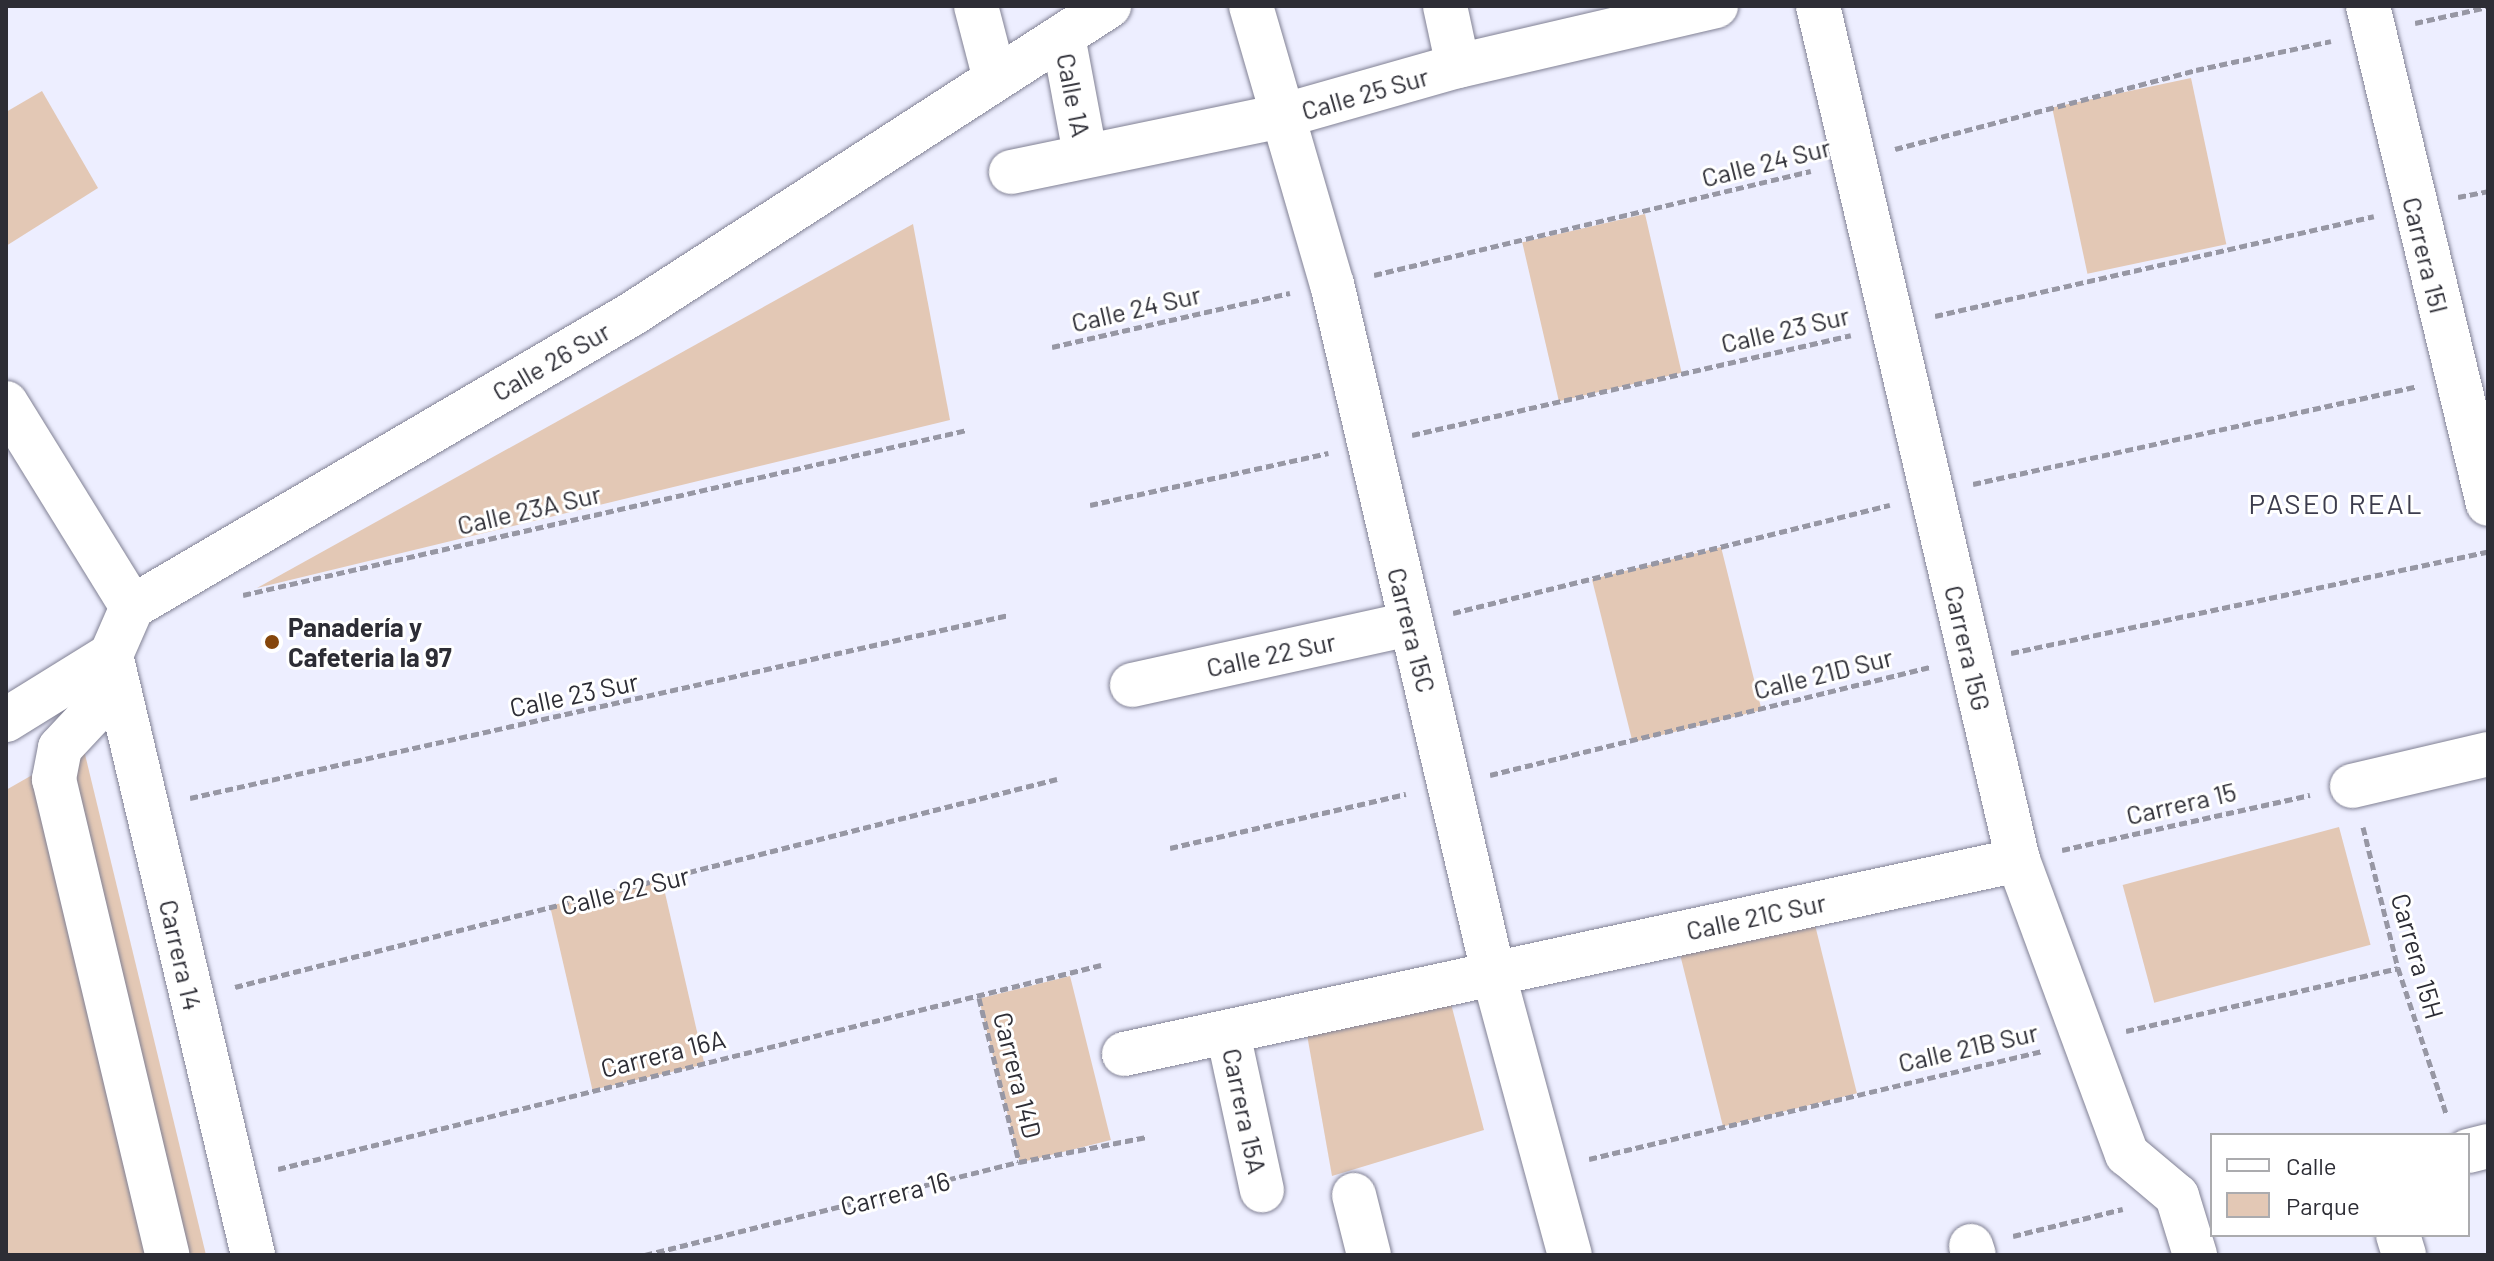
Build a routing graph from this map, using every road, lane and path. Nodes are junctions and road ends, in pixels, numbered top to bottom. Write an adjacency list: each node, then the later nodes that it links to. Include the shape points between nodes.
1 (976, 6): 12 (street)
2 (1109, 6): 10 (street, Calle 26 Sur)
3 (1251, 6): 13 (street, Carrera 15C)
4 (1445, 6): 11 (street)
5 (1716, 6): 8 (street, Calle 25 Sur)
6 (1818, 6): 15 (street, Carrera 15G)
7 (2488, 7): 9 (path, Calle 24 Sur)
8 (1623, 17): 11 (street, Calle 25 Sur)
9 (2371, 19): 15 (path, Calle 24 Sur); 18 (street, Carrera 15I)
10 (1063, 36): 12 (street, Calle 26 Sur); 14 (street, Calle 1A)
11 (1458, 66): 13 (street, Calle 25 Sur)
12 (995, 79): 29 (street, Calle 26 Sur, via 632,314)
13 (1282, 116): 14 (street, Calle 25 Sur); 19 (street, Carrera 15C)
14 (1085, 154): 16 (street, Calle 25 Sur)
15 (1855, 160): 19 (path, Calle 24 Sur, via 1645,214); 20 (street, Carrera 15G)
16 (1011, 172)
17 (2488, 191): 18 (path, Calle 23 Sur)
18 (2414, 207): 20 (path, Calle 23 Sur); 25 (street, Carrera 15I)
19 (1332, 284): 21 (path, Calle 24 Sur); 24 (street, Carrera 15C)
20 (1894, 325): 24 (path, Calle 23 Sur); 32 (street, Carrera 15G)
21 (1052, 347)
22 (6, 403): 29 (street)
23 (967, 430): 28 (path, Calle 23A Sur)
24 (1366, 445): 26 (path, Calle 23 Sur); 31 (street, Carrera 15C)
25 (2488, 504)
26 (1090, 505)
27 (2488, 552): 32 (path, Calle 21D Sur)
28 (233, 597)
29 (132, 607): 33 (street)
30 (1009, 615): 40 (path, Calle 23 Sur)
31 (1409, 624): 34 (street, Calle 22 Sur); 38 (street, Carrera 15C)
32 (1970, 659): 38 (path, Calle 21D Sur); 42 (street, Carrera 15G)
33 (115, 670): 35 (street); 40 (street, Carrera 14); 60 (street, via 60,748 54,779)
34 (1132, 685)
35 (6, 720)
36 (2488, 754): 39 (street)
37 (1057, 779): 46 (path, Calle 22 Sur)
38 (1451, 784): 41 (path, Calle 21D Sur); 45 (street, Carrera 15C)
39 (2352, 786): 42 (path, Carrera 15); 44 (path, Carrera 15H)
40 (146, 807): 46 (street, Carrera 14)
41 (1170, 848)
42 (2018, 860): 45 (street, Calle 21C Sur); 49 (street, Carrera 15G)
43 (1101, 965): 47 (path, Carrera 16A)
44 (2398, 968): 49 (path, Calle 21B Sur); 51 (path, Carrera 15H)
45 (1493, 972): 48 (street); 54 (street, Carrera 15C)
46 (192, 998): 55 (street, Carrera 14)
47 (979, 998): 53 (path, Carrera 14D); 55 (path, Carrera 16A)
48 (1228, 1033): 50 (street); 56 (street, Carrera 15A)
49 (2085, 1041): 54 (path, Calle 21B Sur); 58 (street, Carrera 15G, via 2127,1154)
50 (1124, 1054)
51 (2457, 1133)
52 (1147, 1137): 53 (path, Carrera 16)
53 (1019, 1162): 62 (path, Carrera 16)
54 (1549, 1169): 64 (street, Carrera 15C)
55 (235, 1179): 61 (street, Carrera 14)
56 (1262, 1190)
57 (1354, 1195): 63 (street)
58 (2177, 1196): 59 (path); 65 (street)
59 (1972, 1250)
60 (167, 1255)
61 (253, 1255)
62 (645, 1255)
63 (1369, 1255)
64 (1570, 1255)
65 (2195, 1255)

